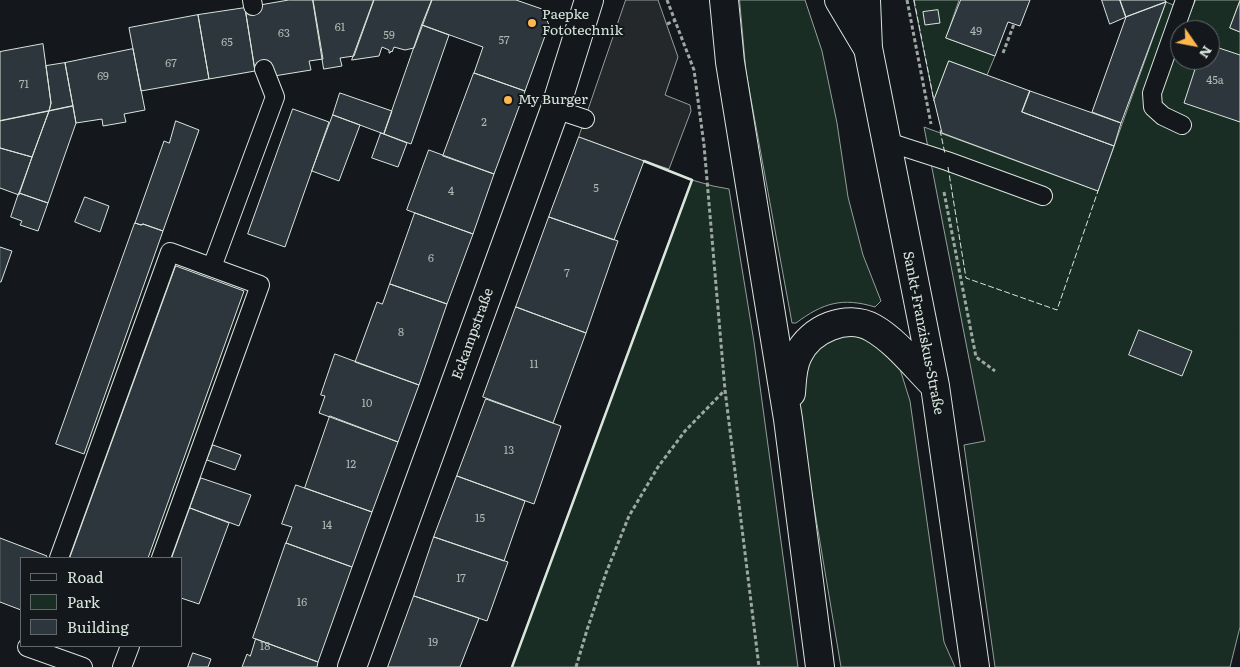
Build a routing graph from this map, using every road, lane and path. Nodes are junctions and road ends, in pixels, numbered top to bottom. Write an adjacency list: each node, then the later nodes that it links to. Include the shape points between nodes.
1 (589, 0): 13 (main road, Eckampstraße)
2 (667, 0): 7 (path)
3 (724, 0): 21 (main road, via 730,62)
4 (839, 0): 10 (main road)
5 (866, 0): 10 (main road, Sankt-Franziskus-Straße)
6 (1185, 0): 15 (lane, via 1152,93 1153,107)
7 (674, 21): 8 (path); 20 (path, via 694,70 704,145)
8 (667, 24)
9 (1014, 24): 11 (path)
10 (868, 48): 16 (main road, Sankt-Franziskus-Straße)
11 (1004, 53)
12 (264, 69): 18 (lane, via 275,97)
13 (555, 108): 14 (lane); 28 (main road, Eckampstraße)
14 (585, 119)
15 (1182, 125)
16 (886, 141): 17 (lane); 19 (main road, Sankt-Franziskus-Straße)
17 (1043, 196)
18 (212, 268): 22 (lane, via 170,252); 23 (lane, via 260,285)
19 (935, 386): 21 (main road, via 872,327 856,322 840,323 818,331 797,356); 32 (main road, Sankt-Franziskus-Straße)
20 (725, 390): 29 (path, via 685,431 629,516 606,573); 30 (path)
21 (788, 419): 31 (main road)
22 (59, 557)
23 (162, 557)
24 (27, 647): 26 (lane)
25 (130, 647): 27 (lane)
26 (82, 667)
27 (122, 667)
28 (352, 667)
29 (576, 667)
30 (759, 667)
31 (820, 667)
32 (975, 667)

